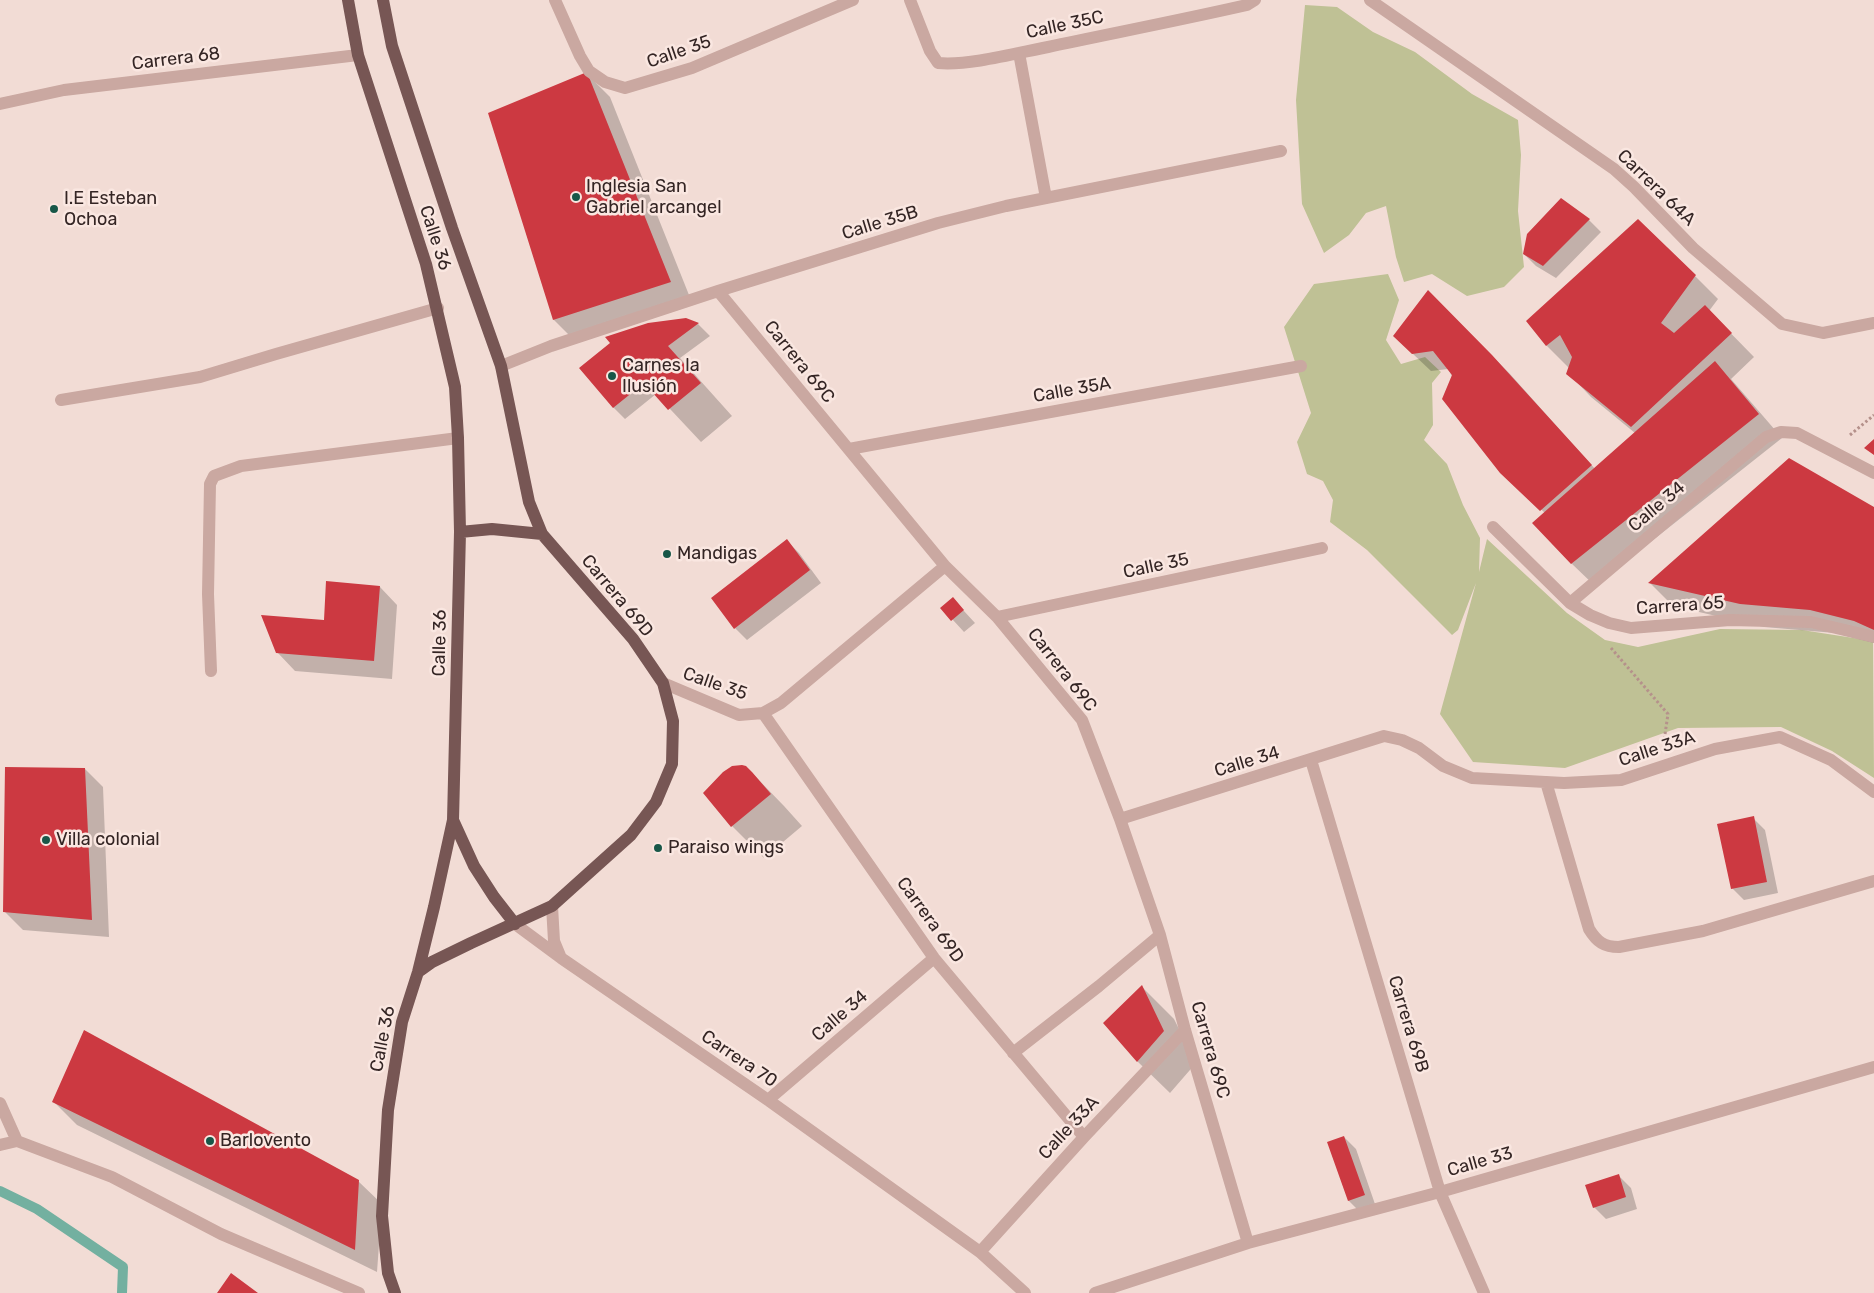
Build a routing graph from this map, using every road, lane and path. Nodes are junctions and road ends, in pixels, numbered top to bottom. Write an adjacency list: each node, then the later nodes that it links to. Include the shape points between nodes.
1 (348, 0): 9 (main road, Calle 36)
2 (383, 0): 16 (main road, Calle 36, via 392,46)
3 (554, 0): 4 (street, Calle 35, via 589,71 605,82 625,88 692,68)
4 (853, 0)
5 (910, 0): 8 (street, Calle 35C, via 938,63 951,64)
6 (1255, 0): 8 (street, Calle 35C, via 1247,5)
7 (1370, 0): 15 (street, Carrera 64A, via 1614,169 1693,248 1782,324 1822,334)
8 (1019, 53): 12 (street)
9 (358, 55): 10 (street, Carrera 68, via 64,90); 14 (main road, Calle 36)
10 (0, 104)
11 (1281, 151): 12 (street, Calle 35B)
12 (1046, 198): 13 (street, Calle 35B, via 938,223)
13 (718, 291): 16 (street, Calle 35B, via 551,346); 20 (street, Carrera 69C)
14 (438, 308): 18 (street, via 200,377); 19 (main road, Calle 36, via 455,387)
15 (1874, 323)
16 (501, 366): 24 (main road, Calle 36, via 529,502)
17 (1301, 366): 20 (street, Calle 35A)
18 (61, 400)
19 (458, 438): 23 (main road, Calle 36); 31 (street, via 241,466 214,476 210,484 208,594)
20 (849, 449): 26 (street, Carrera 69C)
21 (1874, 474): 27 (street, Calle 34, via 1797,433 1781,432 1766,437)
22 (1493, 527): 27 (street, Carrera 65)
23 (460, 532): 24 (main road, via 492,529); 40 (main road, Calle 36)
24 (542, 534): 32 (main road, Carrera 69D, via 633,639)
25 (1322, 548): 28 (street, Calle 35)
26 (945, 566): 28 (street, Carrera 69C); 33 (street, Calle 35, via 781,703)
27 (1570, 603): 29 (street, Carrera 65)
28 (997, 617): 39 (street, Carrera 69C, via 1082,720)
29 (1609, 623): 30 (street, Carrera 65, via 1631,628 1730,620 1811,622); 36 (path, via 1605,640 1668,714)
30 (1874, 637)
31 (212, 671)
32 (663, 683): 33 (street, Calle 35, via 739,715); 42 (main road, Calle 35, via 673,721 672,764 656,802 631,835)
33 (763, 713): 46 (street, Carrera 69D)
34 (1384, 736): 35 (street, Calle 34); 37 (street, Calle 33A, via 1419,748 1443,766 1472,778)
35 (1311, 760): 39 (street, Calle 34); 56 (street, Carrera 69B)
36 (1660, 767): 37 (street, Calle 33A, via 1620,780); 38 (street, Calle 33A, via 1716,748 1780,737 1831,760)
37 (1546, 782): 41 (street, via 1589,930 1600,943 1609,947 1703,931)
38 (1874, 792)
39 (1120, 819): 44 (street, Carrera 69C)
40 (454, 820): 43 (main road, via 474,866); 47 (main road, Calle 36)
41 (1874, 881)
42 (552, 906): 43 (main road, Calle 35); 45 (street, via 554,941)
43 (515, 924): 45 (street, Carrera 70); 47 (main road, via 462,947)
44 (1160, 935): 48 (street, Carrera 69C); 49 (street)
45 (561, 958): 51 (street, Carrera 70)
46 (934, 958): 49 (street, Carrera 69D); 51 (street, Calle 34)
47 (418, 972): 60 (main road, Calle 36, via 402,1022 388,1110 382,1216 388,1273)
48 (1185, 1030): 53 (street, Calle 33A); 57 (street, Carrera 69C)
49 (1013, 1053): 53 (street, Carrera 69D)
50 (1874, 1067): 56 (street, Calle 33)
51 (768, 1100): 58 (street, Carrera 70)
52 (0, 1103): 54 (street)
53 (1084, 1137): 58 (street, Calle 33A)
54 (17, 1141): 55 (street); 59 (street, via 112,1177 221,1234)
55 (0, 1145)
56 (1440, 1192): 57 (street, Calle 33); 63 (street, Carrera 69B)
57 (1248, 1243): 62 (street, Calle 33)
58 (980, 1252): 61 (street, Carrera 70)
59 (358, 1293)
60 (395, 1293)
61 (1025, 1293)
62 (1095, 1293)
63 (1484, 1293)

